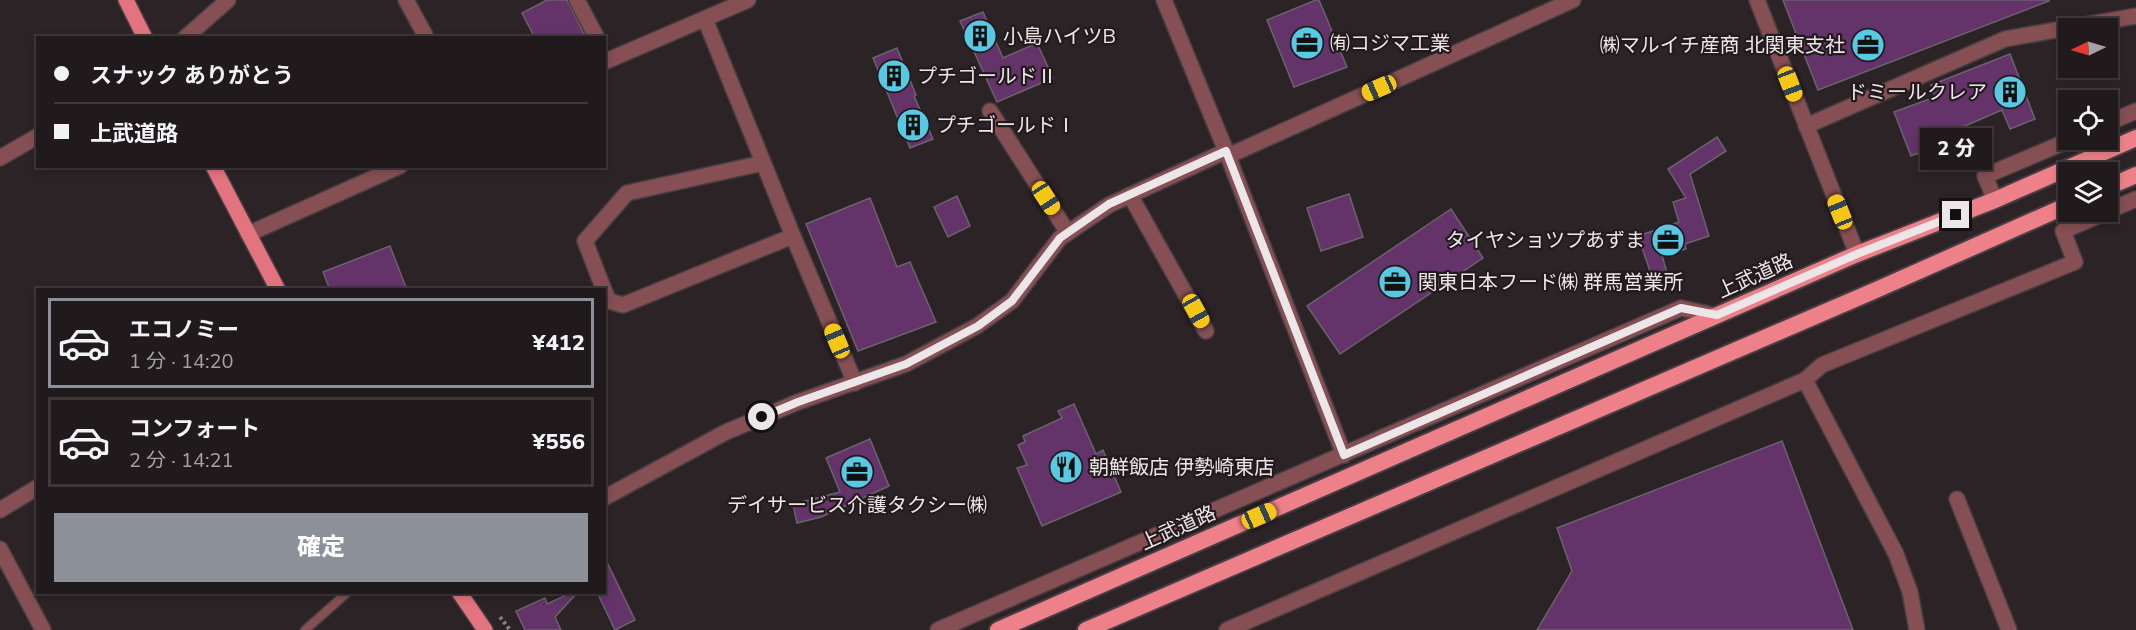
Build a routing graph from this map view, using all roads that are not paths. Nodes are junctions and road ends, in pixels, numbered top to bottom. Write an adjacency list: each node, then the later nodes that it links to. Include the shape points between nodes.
1 (126, 0): 11 (main road)
2 (228, 0): 12 (street)
3 (405, 0): 13 (street)
4 (577, 0): 14 (street)
5 (748, 0): 10 (street)
6 (1164, 0): 23 (street)
7 (1573, 0): 23 (street)
8 (1757, 0): 19 (street)
9 (2136, 16): 19 (street, via 2005,39)
10 (705, 19): 15 (street); 25 (street)
11 (144, 36)
12 (187, 36)
13 (425, 36)
14 (596, 36)
15 (606, 58)
16 (990, 111): 36 (street)
17 (2136, 111): 18 (street)
18 (2118, 119)
19 (1806, 126): 39 (street)
20 (36, 137): 24 (street)
21 (2136, 138): 32 (highway, 上武道路)
22 (2058, 145): 32 (street, via 1985,176)
23 (1227, 154): 30 (street); 47 (street)
24 (0, 158)
25 (763, 163): 38 (street); 41 (street, via 627,193 585,241)
26 (214, 168): 37 (main road)
27 (396, 168): 37 (street)
28 (2136, 175): 29 (highway)
29 (2118, 183)
30 (1131, 195): 36 (street, via 1109,204); 44 (street)
31 (2136, 199): 33 (street)
32 (1995, 200): 39 (highway, 上武道路)
33 (2118, 206)
34 (2058, 209): 60 (highway)
35 (2083, 222): 45 (street, via 2063,231 2075,262 1822,365)
36 (1068, 232): 46 (street, via 1012,301 978,326 906,364)
37 (248, 234): 40 (main road)
38 (793, 236): 42 (street, via 623,305 609,301); 46 (street)
39 (1857, 254): 43 (highway, 上武道路)
40 (277, 288)
41 (603, 288)
42 (606, 294)
43 (1717, 315): 47 (street, via 1681,308); 59 (highway, 上武道路)
44 (1206, 331)
45 (1805, 380): 61 (street); 62 (street, via 1896,554 1910,592)
46 (855, 383): 49 (street, via 726,432)
47 (1344, 455): 58 (street)
48 (36, 488): 51 (street)
49 (606, 497)
50 (1957, 499): 63 (street)
51 (0, 510)
52 (0, 549): 55 (street)
53 (346, 594): 56 (lane)
54 (460, 594): 57 (main road)
55 (43, 630)
56 (305, 630)
57 (485, 630)
58 (938, 630)
59 (998, 630)
60 (1086, 630)
61 (1227, 630)
62 (1917, 630)
63 (2009, 630)

